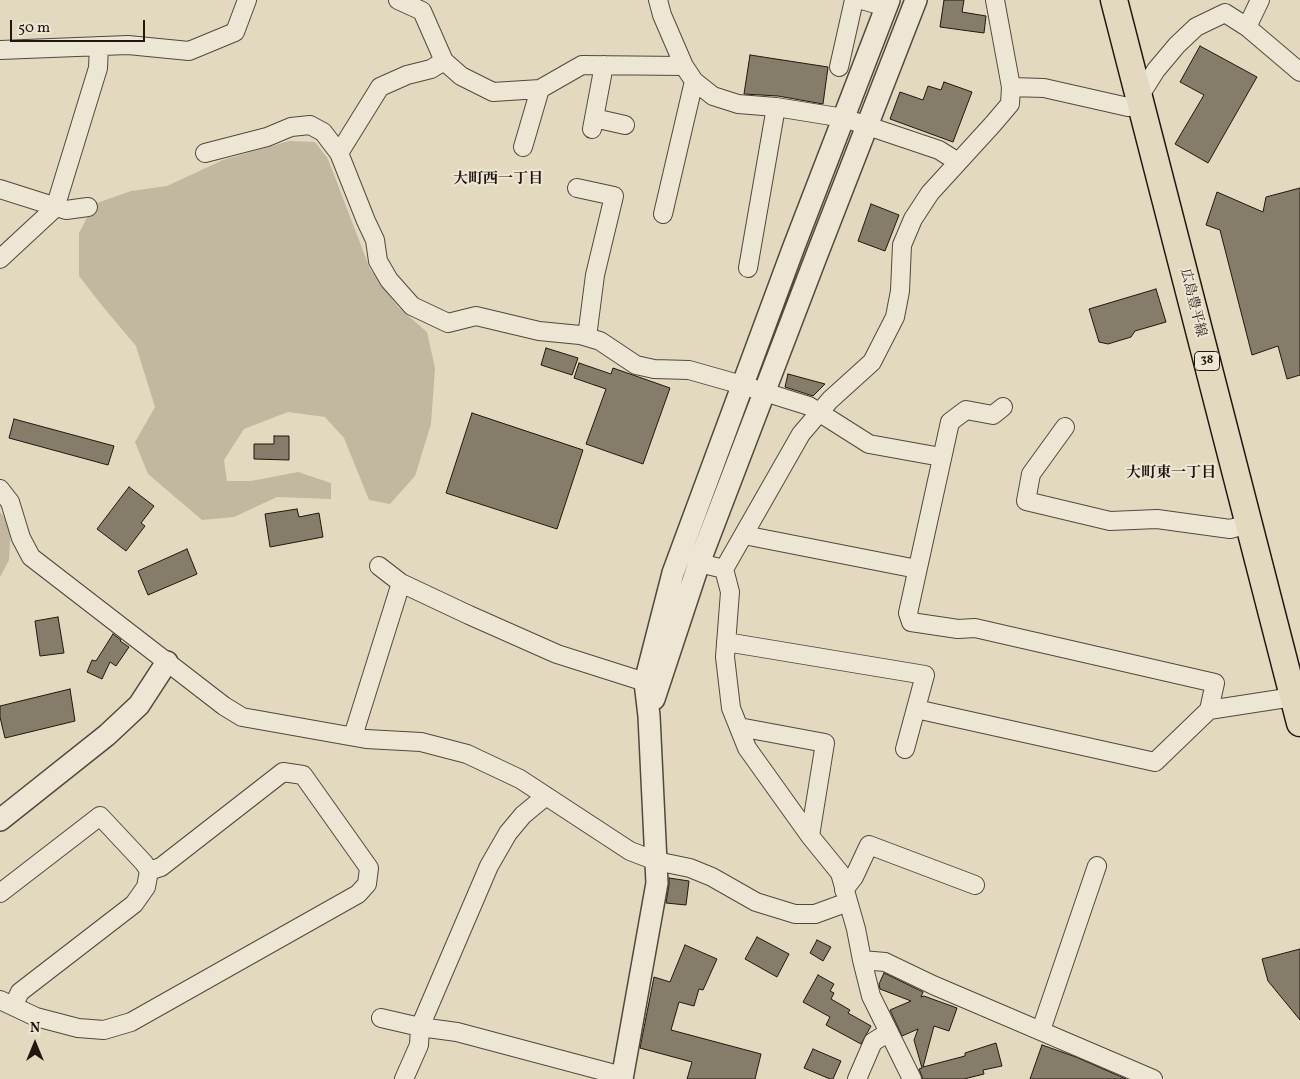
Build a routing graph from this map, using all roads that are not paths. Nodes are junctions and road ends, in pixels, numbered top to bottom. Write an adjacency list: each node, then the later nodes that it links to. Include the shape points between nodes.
1 (247, 0): 12 (street, via 235,32 189,51 128,45)
2 (398, 0): 14 (street, via 422,11)
3 (658, 0): 16 (street)
4 (854, 0): 17 (street)
5 (862, 0): 10 (street)
6 (916, 0): 26 (street)
7 (995, 0): 20 (street)
8 (1114, 0): 22 (main road, 広島豊平線 / 38)
9 (1260, 0): 11 (street)
10 (887, 4): 24 (street)
11 (1247, 27): 18 (street); 22 (street, via 1225,13 1196,27 1156,70)
12 (99, 46): 13 (street); 34 (street, via 98,68)
13 (0, 50)
14 (444, 60): 21 (street, via 461,76 493,92); 28 (street, via 431,69 380,87)
15 (604, 65): 16 (street); 21 (street, via 582,65); 25 (street, via 593,123)
16 (684, 66): 19 (street)
17 (839, 67)
18 (1300, 72)
19 (694, 81): 23 (street, via 713,96 738,104); 35 (street)
20 (1012, 87): 22 (street, via 1044,88 1128,106); 30 (street, via 1010,104)
21 (540, 89): 27 (street)
22 (1140, 101): 46 (main road, 広島豊平線 / 38)
23 (776, 106): 24 (street); 37 (street)
24 (844, 118): 26 (street); 39 (street)
25 (625, 125)
26 (868, 126): 30 (street, via 938,150); 40 (street)
27 (523, 147)
28 (339, 152): 29 (street, via 323,132 310,125 291,127 267,137); 38 (street, via 376,240 378,261 389,280 412,306 448,323 476,316 539,331)
29 (205, 153)
30 (958, 162): 42 (street, via 930,192 913,219 902,245 895,317 872,362)
31 (577, 188): 38 (street, via 614,196 595,275)
32 (0, 189): 34 (street)
33 (88, 207): 34 (street)
34 (55, 208): 36 (street)
35 (663, 214)
36 (0, 259)
37 (748, 268)
38 (587, 337): 39 (street, via 600,341 636,364 654,369 689,370)
39 (742, 384): 40 (street); 56 (street, via 673,573)
40 (765, 392): 42 (street); 48 (street)
41 (1003, 407): 44 (street, via 993,415 966,410 950,422)
42 (819, 412): 44 (street, via 869,444); 47 (street, via 801,434)
43 (1065, 427): 46 (street, via 1031,474 1026,501 1110,521 1157,519 1230,529)
44 (942, 457): 51 (street)
45 (0, 489): 54 (street, via 10,502 21,538 31,557)
46 (1249, 524): 55 (main road, 広島豊平線 / 38)
47 (744, 535): 50 (street); 51 (street)
48 (699, 563): 50 (street); 60 (street)
49 (379, 566): 52 (street)
50 (724, 569): 53 (street, via 730,592)
51 (917, 569): 59 (street, via 908,613 910,622 975,628 1215,683)
52 (401, 582): 56 (street, via 557,654); 63 (street)
53 (726, 642): 58 (street, via 925,674); 62 (street, via 731,708)
54 (167, 662): 63 (street, via 242,717); 66 (street, via 139,705 107,735)
55 (1293, 670): 57 (main road, 広島豊平線 / 38)
56 (645, 682): 60 (street)
57 (1293, 697): 59 (street); 61 (main road, 広島豊平線 / 38)
58 (916, 709): 59 (street, via 1155,762); 64 (street)
59 (1209, 710)
60 (649, 716): 68 (street)
61 (1300, 723)
62 (739, 727): 67 (street, via 747,748); 67 (street, via 826,743)
63 (353, 736): 65 (street, via 421,742 467,754 520,779)
64 (905, 750)
65 (546, 796): 68 (street, via 630,851); 77 (street, via 508,833 489,866)
66 (0, 820)
67 (810, 836): 73 (street, via 840,873)
68 (656, 861): 73 (street, via 690,868 756,902 795,914 815,914); 80 (street, via 658,883)
69 (1097, 866): 78 (street)
70 (149, 871): 72 (street, via 100,816); 75 (street, via 146,887 134,904); 75 (street, via 161,867 283,772 303,775 369,868 367,884 358,894 131,1022 104,1030 78,1028 36,1017)
71 (975, 885): 73 (street, via 870,845)
72 (0, 893)
73 (846, 896): 74 (street)
74 (862, 960): 78 (street, via 885,962); 79 (street, via 871,996)
75 (6, 1003)
76 (381, 1018): 77 (street)
77 (420, 1027): 80 (street, via 457,1032); 81 (street, via 419,1045)
78 (1041, 1030): 84 (street)
79 (889, 1032): 82 (street, via 874,1042); 83 (street)
80 (622, 1077)
81 (404, 1079)
82 (857, 1079)
83 (912, 1079)
84 (1153, 1079)

